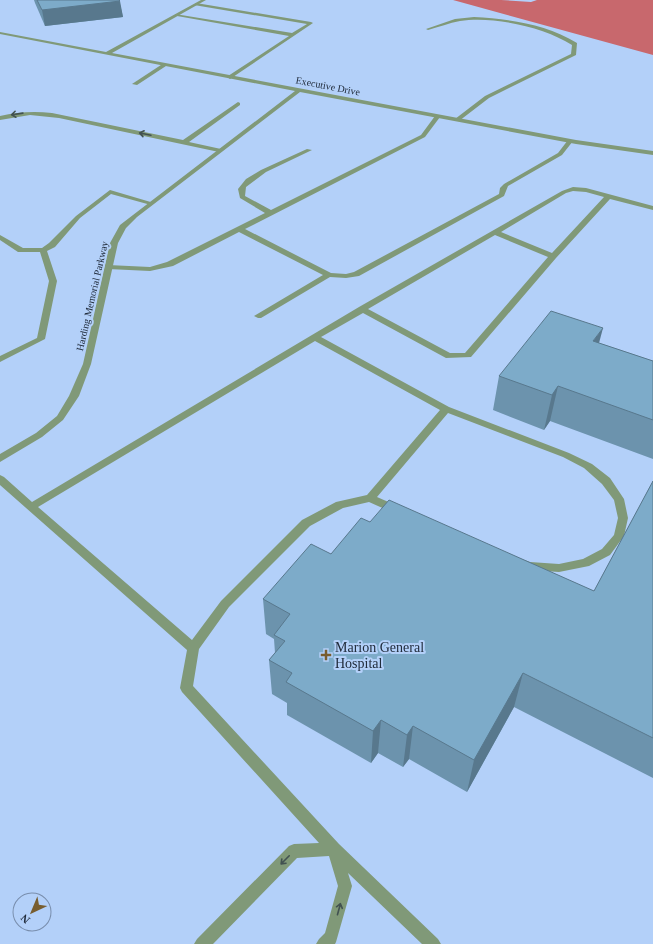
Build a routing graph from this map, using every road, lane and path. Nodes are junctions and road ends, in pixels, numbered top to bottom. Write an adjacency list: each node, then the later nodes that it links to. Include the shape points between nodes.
1 (204, 0): 2 (street)
2 (196, 4): 3 (street); 6 (street, via 311,23)
3 (177, 15): 6 (street); 7 (street)
4 (428, 29): 15 (street, via 464,19 492,20 558,34 575,44 573,55 487,97)
5 (0, 33): 7 (street, Executive Drive)
6 (293, 34): 9 (street)
7 (106, 54): 8 (street, Executive Drive)
8 (164, 65): 9 (street, Executive Drive); 10 (street)
9 (230, 78): 11 (street, Executive Drive)
10 (135, 84)
11 (299, 90): 13 (street, Executive Drive); 18 (street, Harding Memorial Parkway)
12 (238, 104): 17 (street)
13 (437, 117): 15 (street, Executive Drive); 24 (street, via 423,136)
14 (0, 118): 17 (street, one-way to 14, via 40,113)
15 (457, 120): 16 (street, Executive Drive)
16 (570, 141): 20 (street, Executive Drive); 31 (street, via 560,154 506,184 502,195 356,274)
17 (183, 143): 18 (street)
18 (219, 150): 22 (street, Harding Memorial Parkway)
19 (309, 150): 24 (street, via 253,177 244,184 242,197)
20 (653, 153)
21 (609, 196): 23 (street); 26 (street, via 573,188); 29 (street)
22 (151, 203): 28 (street, via 110,192 78,217 52,245); 30 (street, Harding Memorial Parkway, via 123,228 114,243)
23 (653, 208)
24 (270, 213): 25 (street)
25 (239, 229): 30 (street, via 170,264 150,269); 31 (street)
26 (494, 232): 29 (street); 32 (street)
27 (0, 237): 28 (street, via 21,250)
28 (43, 250): 35 (street, via 53,281 41,339)
29 (553, 256): 32 (street, via 468,354 449,356)
30 (108, 267): 37 (street, Harding Memorial Parkway, via 86,364 74,396 60,418 39,435)
31 (330, 275): 33 (street)
32 (362, 309): 34 (street)
33 (258, 316)
34 (315, 336): 36 (street); 40 (street)
35 (0, 359)
36 (446, 409): 39 (street); 39 (street, via 566,455 588,466 606,481 619,499 623,518 619,536 606,552 585,563 559,568 530,566 503,557)
37 (0, 459)
38 (0, 479): 40 (street)
39 (370, 498): 41 (street, via 340,505 306,524 225,604)
40 (31, 507): 41 (street)
41 (193, 648): 42 (street, via 186,688)
42 (334, 849): 43 (street, one-way to 43, via 294,852); 44 (street, one-way to 42, via 331,937 345,886); 45 (street)
43 (202, 944)
44 (324, 944)
45 (433, 944)

